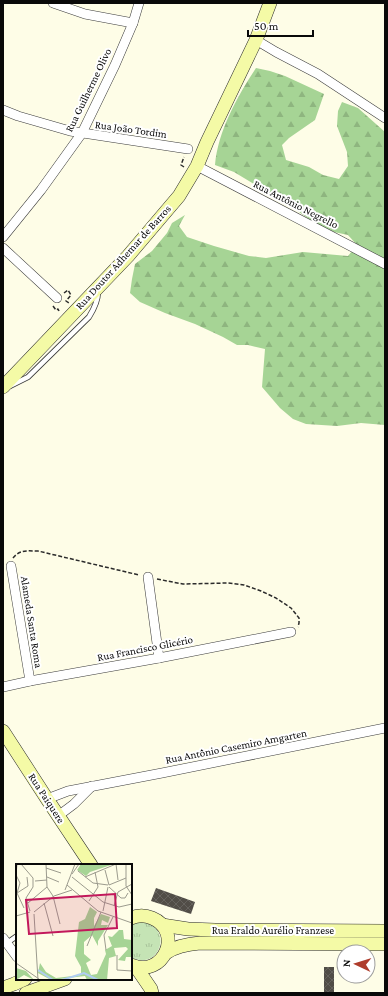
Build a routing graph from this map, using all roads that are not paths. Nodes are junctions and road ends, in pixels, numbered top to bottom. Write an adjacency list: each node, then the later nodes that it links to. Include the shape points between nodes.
1 (53, 3): 4 (street, via 85,14)
2 (139, 3): 4 (street, Rua Guilherme Olivo)
3 (270, 3): 5 (street, Rua Doutor Adhemar de Barros)
4 (133, 23): 8 (street, Rua Guilherme Olivo)
5 (256, 40): 7 (street, via 318,74); 10 (street, Rua Doutor Adhemar de Barros)
6 (3, 110): 8 (street, Rua João Tordim)
7 (385, 118)
8 (82, 133): 9 (street, Rua João Tordim); 11 (street, Rua Guilherme Olivo)
9 (188, 149)
10 (197, 166): 13 (street, Rua Antônio Negrello); 14 (street, Rua Doutor Adhemar de Barros, via 179,196)
11 (3, 237)
12 (3, 248): 15 (street)
13 (385, 264)
14 (97, 288): 16 (street, Rua Doutor Adhemar de Barros); 16 (lane, via 96,303 89,317 28,378)
15 (57, 298)
16 (3, 388)
17 (11, 566): 21 (street, Alameda Santa Roma)
18 (148, 577): 20 (street)
19 (292, 632): 20 (street, Rua Francisco Glicério)
20 (159, 658): 21 (street, Rua Francisco Glicério)
21 (30, 681): 22 (street, Rua Francisco Glicério)
22 (3, 688)
23 (385, 728): 25 (street, Rua Antônio Casemiro Amgarten)
24 (3, 731): 26 (street, Rua Paiquere)
25 (92, 786): 26 (street, Rua Antônio Casemiro Amgarten, via 68,790); 27 (street)
26 (47, 799): 27 (street, Rua Paiquere)
27 (58, 816): 28 (street, Rua Paiquere)
28 (90, 864)
29 (136, 917): 30 (street, Rua Eraldo Aurélio Franzese, via 149,916)
30 (162, 924): 31 (street, Rua Eraldo Aurélio Franzese, via 188,929 215,930); 36 (street, via 167,933 168,944)
31 (385, 931)
32 (16, 936): 33 (lane)
33 (5, 940): 35 (street)
34 (385, 944): 36 (street, Rua Eraldo Aurélio Franzese, via 200,943 179,946)
35 (16, 956)
36 (162, 958): 37 (street, Rua Eraldo Aurélio Franzese, via 148,967); 41 (street)
37 (133, 966): 41 (street)
38 (23, 980): 40 (street)
39 (62, 980): 42 (street)
40 (3, 988)
41 (152, 991)
42 (26, 993)

